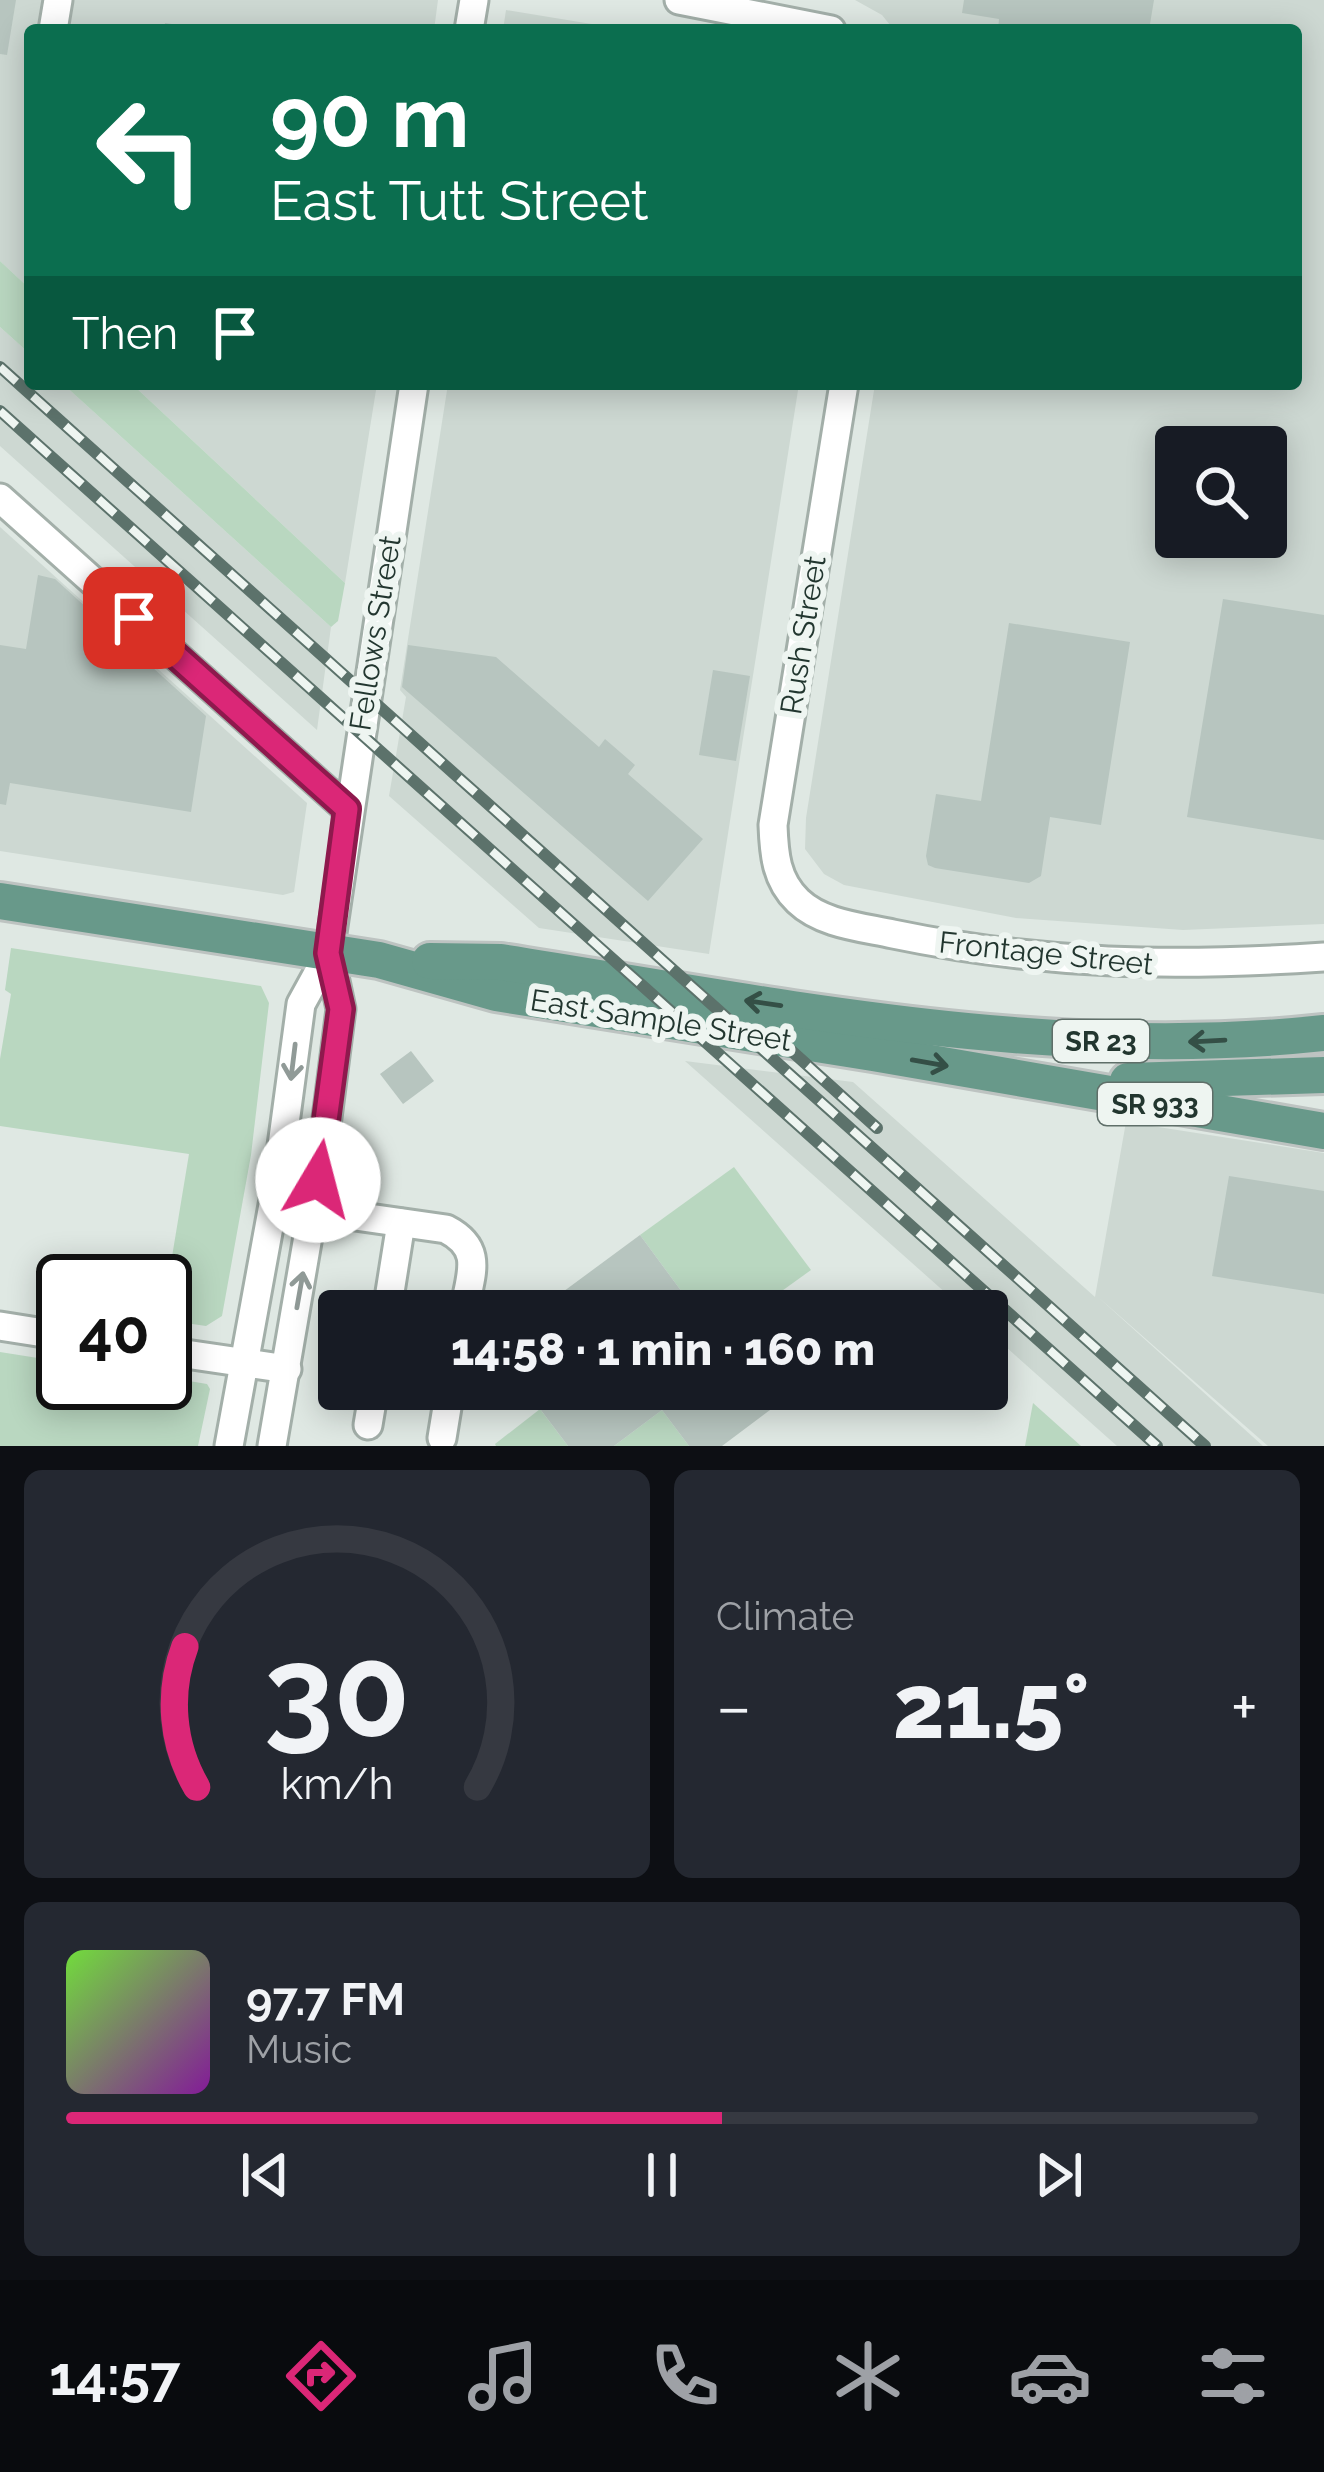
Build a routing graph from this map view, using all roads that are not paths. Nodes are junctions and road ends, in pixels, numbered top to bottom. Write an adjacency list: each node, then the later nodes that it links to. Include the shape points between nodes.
1 (680, 0): 2 (street)
2 (801, 24)
3 (413, 390): 6 (street, Fellows Street)
4 (843, 390): 7 (street, Rush Street, via 773,825)
5 (0, 498): 6 (street)
6 (347, 809): 9 (street, Fellows Street)
7 (784, 884): 10 (street, Frontage Street, via 800,904 834,920 1013,955 1141,965)
8 (0, 901): 9 (main road, East Sample Street / SR 23)
9 (328, 953): 11 (main road, East Sample Street / SR 23); 16 (street, Fellows Street, via 341,1009); 23 (street, Fellows Street, one-way to 23, via 301,1004)
10 (1324, 957)
11 (379, 960): 12 (main road, SR 23, one-way to 11, via 1058,1040 501,962); 13 (main road, East Sample Street / SR 23, one-way to 13, via 496,994)
12 (1324, 1033)
13 (987, 1073): 14 (main road, SR 23, via 1166,1082); 15 (main road, East Sample Street / SR 933)
14 (1324, 1075)
15 (1324, 1131)
16 (314, 1210): 17 (street); 24 (street, Fellows Street, one-way to 16)
17 (401, 1222): 18 (street); 19 (street, via 463,1238 473,1258)
18 (390, 1290)
19 (468, 1290)
20 (0, 1326): 21 (street)
21 (36, 1332)
22 (192, 1355): 23 (street)
23 (247, 1363): 24 (street); 29 (street, Fellows Street)
24 (286, 1370): 30 (street, Fellows Street)
25 (370, 1410): 27 (street)
26 (447, 1410): 28 (street)
27 (368, 1425)
28 (442, 1438)
29 (229, 1446)
30 (272, 1446)

